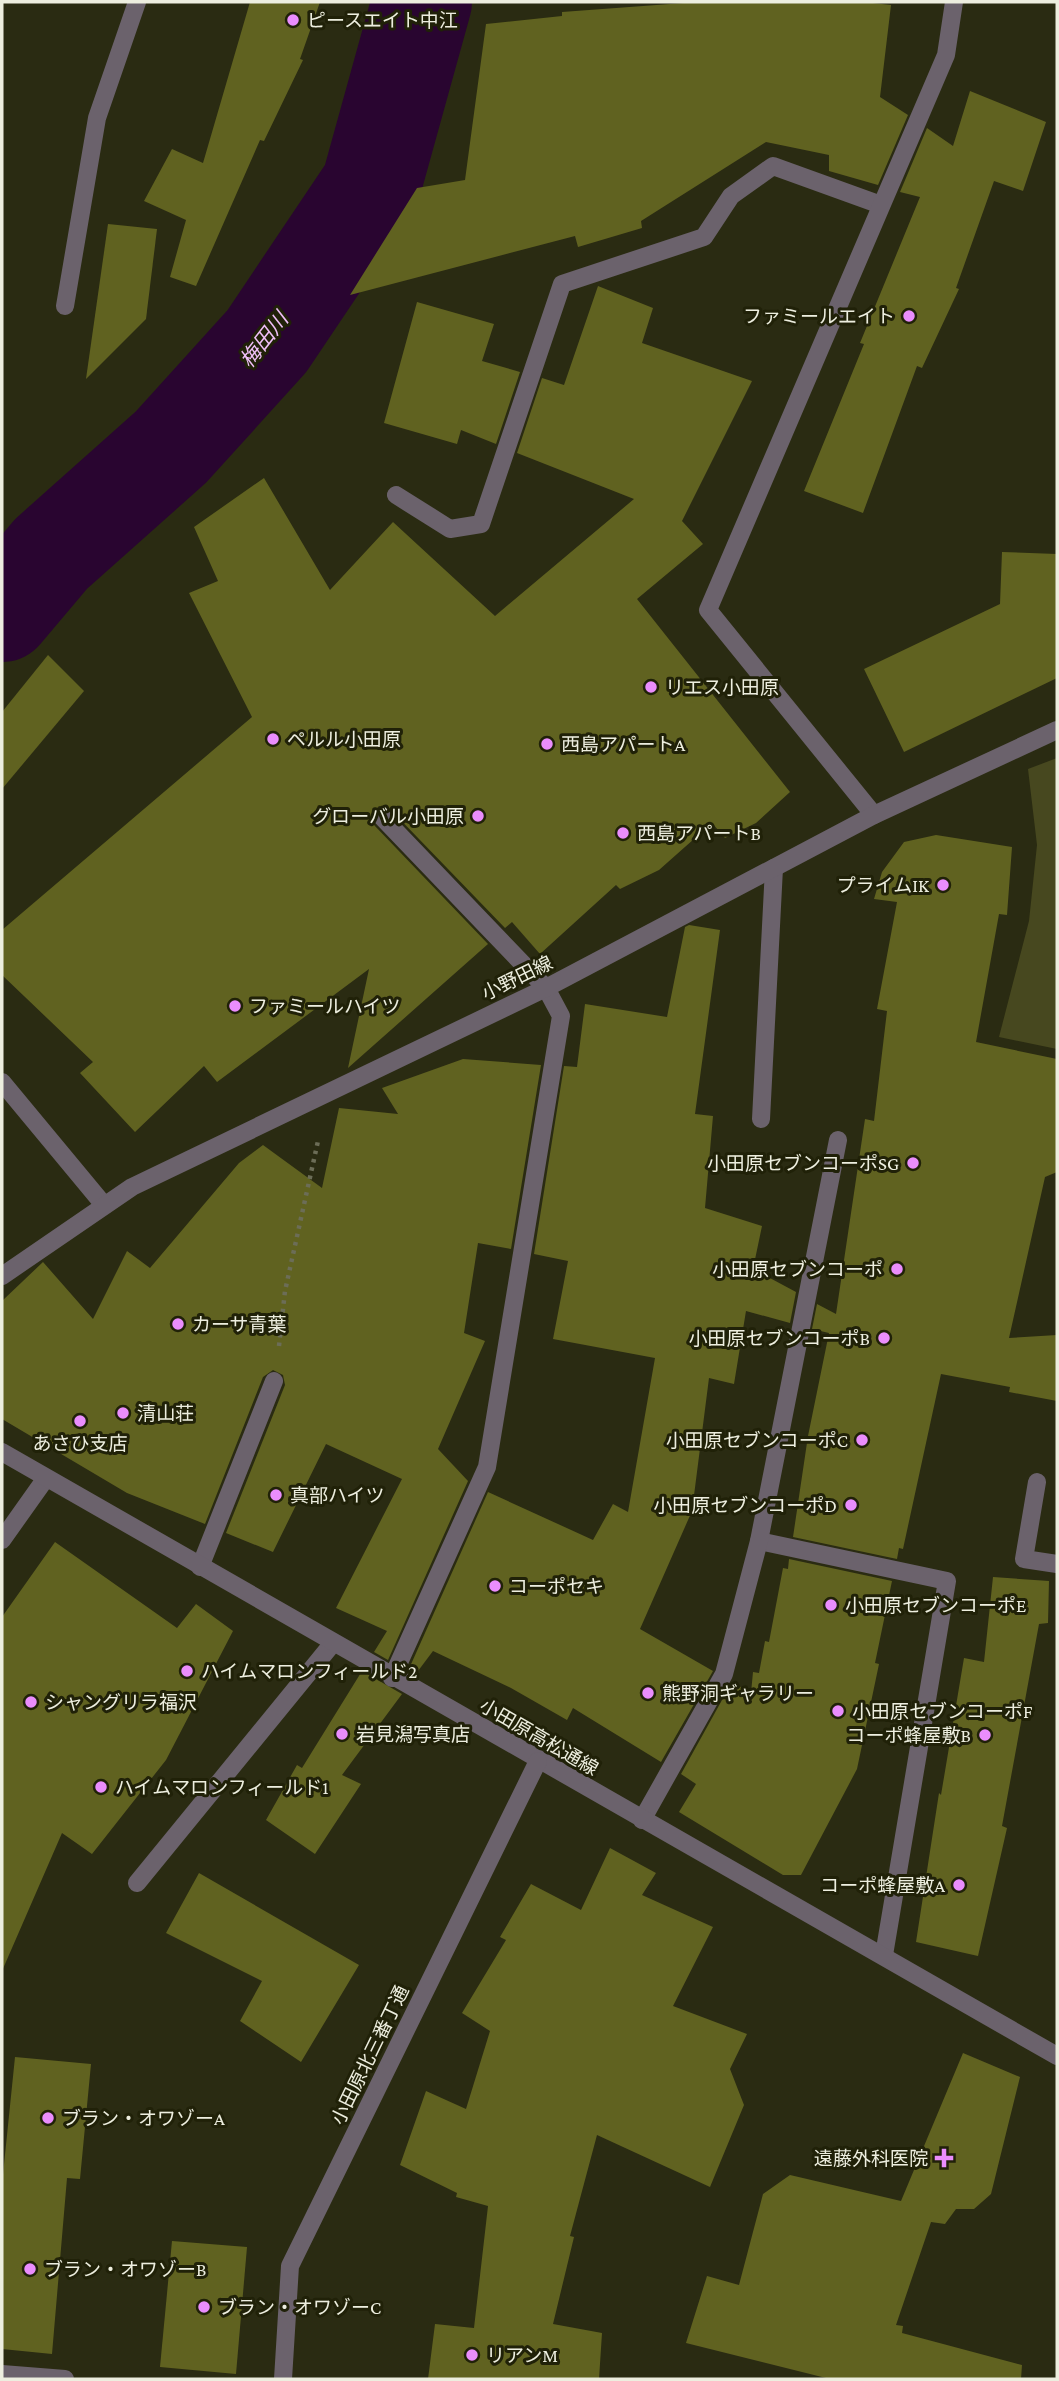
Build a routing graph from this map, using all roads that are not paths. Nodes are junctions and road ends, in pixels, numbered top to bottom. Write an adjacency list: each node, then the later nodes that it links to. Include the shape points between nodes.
1 (137, 2): 4 (street, via 97,118)
2 (954, 2): 3 (street, via 946,55)
3 (881, 205): 5 (street, via 773,166 731,196 704,237 562,284 481,524 450,529); 7 (street, via 708,610)
4 (65, 306)
5 (397, 495)
6 (1057, 730): 7 (street, 小野田線)
7 (874, 815): 9 (street, 小野田線)
8 (382, 817): 10 (street)
9 (774, 868): 10 (street, 小野田線); 12 (street)
10 (546, 988): 14 (street, 小野田線, via 132,1187); 25 (street, via 561,1016 487,1467)
11 (2, 1082): 14 (street)
12 (761, 1119)
13 (838, 1140): 21 (street)
14 (104, 1205): 15 (street, 小野田線)
15 (2, 1276)
16 (274, 1381): 23 (street)
17 (2, 1452): 18 (street, 小田原高松通線)
18 (46, 1478): 20 (street); 23 (street, 小田原高松通線)
19 (1037, 1482): 22 (street, via 1024,1559)
20 (2, 1540)
21 (759, 1541): 27 (street, via 724,1674); 29 (street, via 947,1581)
22 (1057, 1564)
23 (200, 1567): 24 (street, 小田原高松通線)
24 (333, 1643): 25 (street, 小田原高松通線); 28 (street)
25 (392, 1678): 26 (street, 小田原高松通線)
26 (538, 1761): 27 (street, 小田原高松通線); 33 (street, 小田原北三番丁通, via 290,2266)
27 (642, 1820): 29 (street, 小田原高松通線)
28 (137, 1883)
29 (884, 1955): 30 (street, 小田原高松通線)
30 (1057, 2056)
31 (2, 2374): 32 (street)
32 (65, 2379)
33 (283, 2379)

